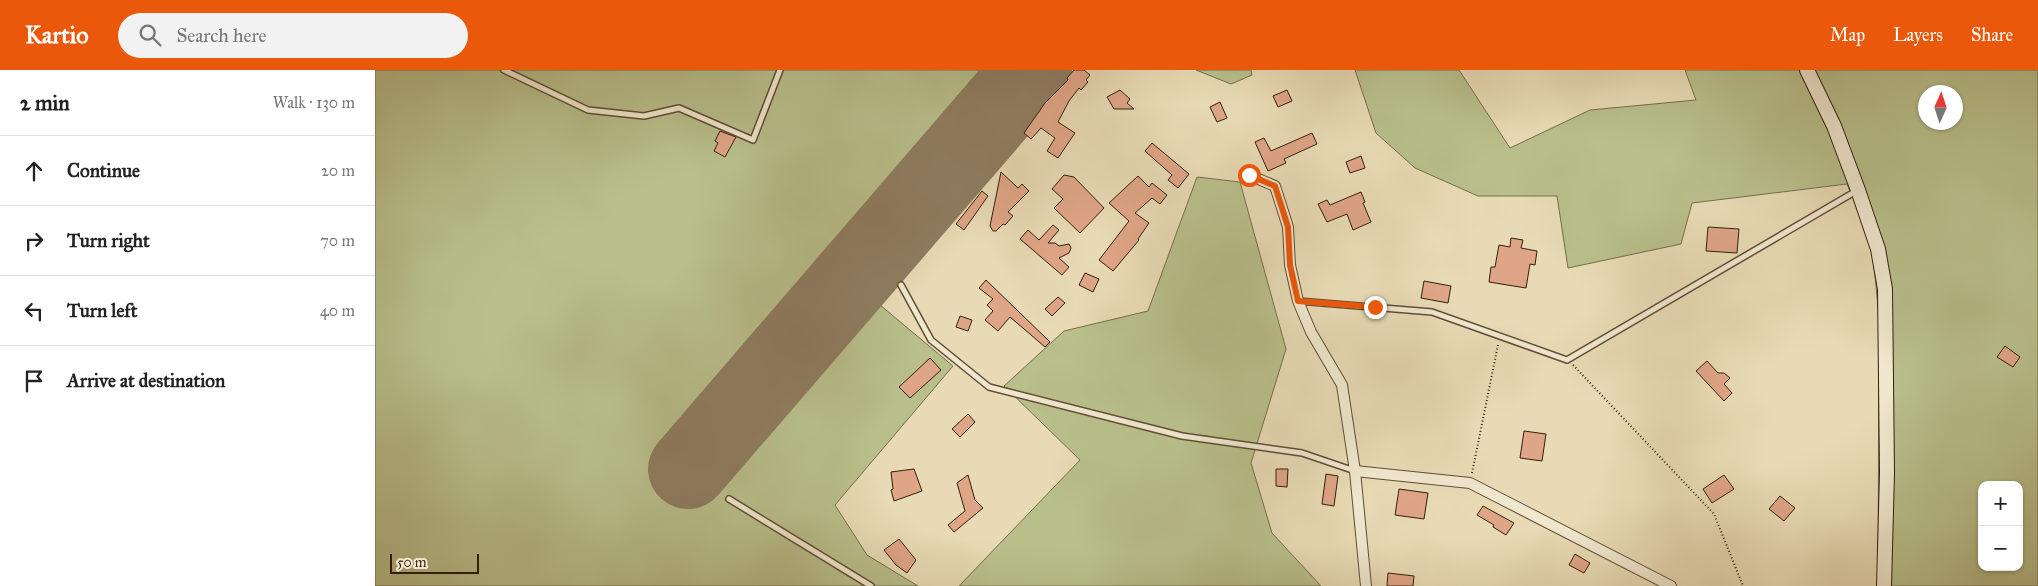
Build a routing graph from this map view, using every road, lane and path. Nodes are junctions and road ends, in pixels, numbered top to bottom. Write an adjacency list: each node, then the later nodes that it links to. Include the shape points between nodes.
1 (504, 70): 2 (lane, via 588,110 644,116 679,108 753,140)
2 (780, 70)
3 (1807, 70): 5 (street, via 1834,126)
4 (1249, 175): 7 (street, via 1275,186 1288,227 1290,265)
5 (1858, 190): 9 (lane); 17 (street, via 1878,249 1885,289 1887,473)
6 (901, 285): 10 (lane, via 931,340 989,387 1183,436 1302,453)
7 (1298, 301): 8 (lane, via 1432,312); 10 (street, via 1311,332 1342,385)
8 (1499, 337): 9 (lane); 11 (path)
9 (1567, 360): 16 (path, via 1714,514)
10 (1355, 471): 11 (street); 14 (street)
11 (1470, 483): 15 (street)
12 (729, 499): 13 (lane)
13 (871, 586)
14 (1365, 586)
15 (1671, 586)
16 (1743, 586)
17 (1884, 586)

